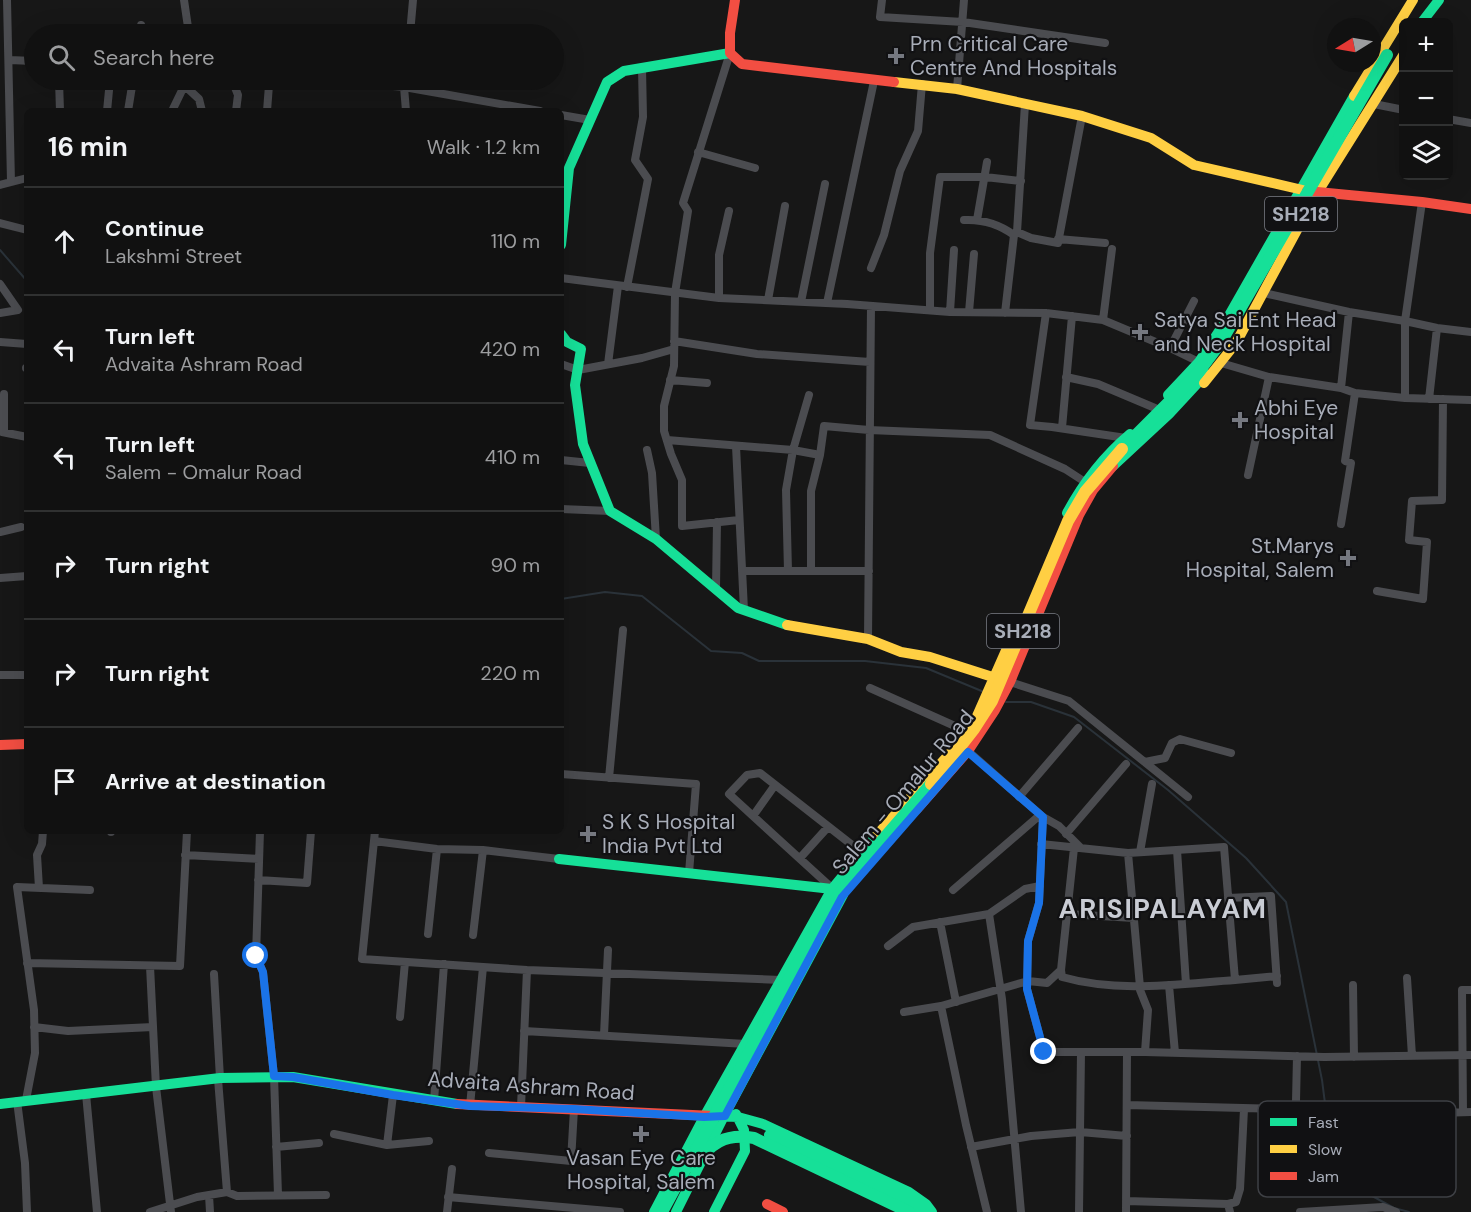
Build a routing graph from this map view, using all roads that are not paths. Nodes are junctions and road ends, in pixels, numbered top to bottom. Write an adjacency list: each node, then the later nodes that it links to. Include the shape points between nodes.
1 (7, 0): 21 (street)
2 (184, 0): 15 (street)
3 (413, 0): 16 (street)
4 (735, 0): 20 (main road)
5 (882, 0): 14 (street, via 880,17)
6 (964, 0): 14 (street)
7 (1413, 0): 63 (main road)
8 (1423, 0): 11 (main road)
9 (1432, 0): 12 (main road)
10 (1439, 0): 13 (main road)
11 (1410, 18)
12 (1420, 18)
13 (1425, 18)
14 (963, 22): 18 (street); 27 (street)
15 (188, 24)
16 (411, 24)
17 (1399, 37): 284 (main road, SH218, bridge, via 1221,342 1198,373 1110,461 1085,492 1068,521 981,720 956,756 846,883)
18 (1105, 43)
19 (1399, 51): 145 (main road, SH218, bridge, via 1342,142 1227,345 1187,395 1113,466)
20 (730, 53): 24 (main road); 25 (main road, via 742,64); 54 (street)
21 (9, 60): 22 (street); 60 (street)
22 (24, 61)
23 (1399, 62): 38 (main road)
24 (642, 68): 52 (main road, via 624,72 608,82); 84 (street, via 644,117 635,160 648,179)
25 (874, 81): 26 (main road); 91 (street)
26 (922, 84): 27 (main road); 80 (street, via 918,131 900,171 884,235)
27 (957, 89): 37 (main road)
28 (60, 90): 39 (street)
29 (109, 90): 40 (street)
30 (131, 90): 41 (street)
31 (181, 90): 42 (street)
32 (191, 90): 43 (street)
33 (236, 90): 44 (street)
34 (269, 90): 45 (street)
35 (404, 90): 46 (street)
36 (438, 90): 47 (street)
37 (1025, 104): 50 (main road); 59 (street)
38 (1374, 104): 48 (street); 64 (main road)
39 (60, 108)
40 (107, 108)
41 (128, 108)
42 (173, 108)
43 (201, 108)
44 (236, 108)
45 (267, 108)
46 (406, 108)
47 (525, 108)
48 (1399, 109)
49 (564, 116): 52 (street)
50 (1082, 116): 63 (main road, via 1151,138 1194,165); 75 (street)
51 (1453, 119): 53 (street)
52 (590, 120): 67 (main road, via 569,168)
53 (1471, 123)
54 (698, 152): 56 (street); 85 (street, via 683,203 688,211)
55 (987, 162): 57 (street)
56 (755, 168)
57 (984, 177): 59 (street); 71 (street); 93 (street, via 940,177 930,253)
58 (24, 179): 60 (street)
59 (1021, 181): 74 (street)
60 (11, 182): 62 (street)
61 (825, 184): 90 (street)
62 (0, 185)
63 (1299, 190): 64 (main road); 111 (main road)
64 (1317, 193): 65 (main road); 86 (main road)
65 (1422, 202): 68 (main road); 102 (street)
66 (785, 206): 88 (street)
67 (564, 208)
68 (1471, 209)
69 (729, 211): 87 (street, via 719,255)
70 (964, 220): 71 (street)
71 (977, 220): 74 (street)
72 (0, 223): 73 (street)
73 (24, 229)
74 (1015, 233): 75 (street, via 1058,243); 98 (street)
75 (1058, 238): 76 (street)
76 (1105, 243)
77 (1112, 249): 101 (street)
78 (954, 250): 94 (street)
79 (974, 254): 95 (street)
80 (871, 268)
81 (564, 278): 83 (street)
82 (0, 285): 97 (street, via 18,310)
83 (618, 286): 84 (street); 113 (street)
84 (627, 287): 85 (street)
85 (675, 293): 87 (street); 108 (street)
86 (1264, 293): 96 (street); 112 (main road)
87 (719, 298): 88 (street)
88 (768, 300): 90 (street)
89 (1194, 301): 109 (street)
90 (801, 302): 91 (street)
91 (827, 303): 92 (street)
92 (871, 306): 93 (street); 110 (street)
93 (930, 310): 94 (street)
94 (950, 312): 95 (street)
95 (969, 312): 98 (street)
96 (1349, 312): 102 (street); 120 (street)
97 (0, 313)
98 (1005, 313): 99 (street)
99 (1046, 313): 100 (street); 129 (street, via 1030,425)
100 (1072, 316): 101 (street); 117 (street)
101 (1103, 320): 109 (street)
102 (1405, 321): 103 (street); 125 (street)
103 (1437, 328): 104 (street); 126 (street)
104 (1471, 332)
105 (564, 338): 115 (main road, via 581,350)
106 (0, 342): 107 (street)
107 (24, 344)
108 (674, 345): 110 (street); 113 (street); 118 (street)
109 (1170, 348): 111 (street)
110 (870, 362): 130 (street)
111 (1199, 362): 128 (main road)
112 (1221, 363): 116 (street); 145 (main road)
113 (608, 364): 115 (street)
114 (564, 365): 115 (street)
115 (578, 370): 140 (main road, via 575,384 582,444)
116 (1269, 376): 120 (street); 141 (street)
117 (1066, 377): 128 (street, via 1098,384); 129 (street)
118 (670, 380): 119 (street); 134 (street, via 664,406)
119 (707, 383)
120 (1341, 388): 121 (street)
121 (1355, 393): 125 (street); 148 (street, via 1345,460 1351,463)
122 (4, 394): 131 (street)
123 (809, 395): 137 (street)
124 (1471, 397): 127 (street)
125 (1405, 398): 126 (street)
126 (1429, 399): 127 (street)
127 (1443, 399): 159 (street, via 1442,500 1412,501 1409,540 1427,542 1423,600)
128 (1155, 408): 133 (main road)
129 (1062, 428): 133 (street)
130 (869, 430): 138 (street, via 824,426); 142 (street, via 990,435); 155 (street)
131 (2, 432): 132 (street)
132 (24, 436)
133 (1126, 438): 142 (main road)
134 (666, 440): 135 (street); 147 (street, via 682,480 682,526)
135 (736, 446): 137 (street); 146 (street)
136 (647, 450): 151 (street)
137 (793, 450): 138 (street); 153 (street, via 786,490)
138 (820, 455): 154 (street, via 811,491)
139 (564, 460): 140 (street)
140 (590, 463): 144 (main road)
141 (1248, 475)
142 (1085, 482): 165 (main road, via 1058,533)
143 (564, 509): 144 (street)
144 (610, 510): 151 (main road)
145 (1079, 515): 166 (main road, Salem - Omalur Road / SH218)
146 (739, 520): 147 (street); 152 (street)
147 (717, 522): 158 (street)
148 (1341, 524)
149 (21, 527): 150 (street)
150 (0, 532)
151 (656, 539): 158 (main road)
152 (742, 571): 153 (street); 160 (street)
153 (788, 571): 154 (street)
154 (811, 571): 155 (street)
155 (868, 571): 162 (street)
156 (24, 576): 157 (street)
157 (0, 578)
158 (716, 588): 160 (main road)
159 (1377, 591)
160 (744, 610): 162 (main road, via 784,625)
161 (624, 630): 177 (street)
162 (868, 639): 165 (main road)
163 (0, 675): 164 (street)
164 (24, 675)
165 (995, 678): 166 (main road); 169 (main road)
166 (1010, 682): 172 (main road, Salem - Omalur Road / SH218); 174 (street, via 1069,701)
167 (870, 688): 169 (street)
168 (1078, 728): 180 (street)
169 (966, 731): 197 (main road)
170 (24, 744): 171 (main road)
171 (0, 745)
172 (968, 752): 180 (street); 210 (main road, Salem - Omalur Road / SH218)
173 (1231, 753): 174 (street, via 1180,739 1172,743 1165,758)
174 (1145, 762): 181 (street)
175 (1126, 764): 190 (street)
176 (564, 774): 177 (street)
177 (609, 778): 204 (street, via 696,784)
178 (1152, 784): 198 (street)
179 (775, 785): 182 (street); 182 (street, via 760,773 747,775 729,794); 184 (street)
180 (1019, 796): 183 (street)
181 (1188, 797)
182 (753, 816): 201 (street)
183 (1041, 816): 190 (street); 192 (street); 209 (street)
184 (828, 827): 197 (street); 201 (street)
185 (43, 834): 207 (street, via 37,855)
186 (187, 834): 200 (street)
187 (260, 834): 202 (street)
188 (311, 834): 205 (street, via 307,883)
189 (375, 834): 191 (street)
190 (1066, 834): 193 (street)
191 (374, 841): 194 (street); 220 (street, via 362,959)
192 (1041, 844): 193 (street); 206 (street)
193 (1077, 848): 199 (street); 213 (street)
194 (437, 849): 195 (street); 216 (street)
195 (483, 850): 203 (street); 217 (street)
196 (1177, 850): 198 (street); 211 (street, via 1224,847); 233 (street)
197 (861, 852): 210 (main road)
198 (1140, 852): 199 (street)
199 (1128, 853): 214 (street)
200 (185, 855): 202 (street); 223 (street, via 180,966)
201 (800, 858): 210 (street)
202 (259, 859): 205 (street)
203 (559, 860): 204 (main road)
204 (689, 873): 210 (main road)
205 (258, 880): 256 (street, via 256,956 263,972)
206 (1040, 886): 212 (street, via 1025,889); 232 (street, via 1028,941)
207 (39, 888): 208 (street); 221 (street, via 17,887)
208 (90, 890)
209 (953, 890)
210 (837, 893): 230 (main road); 272 (main road, Salem - Omalur Road / SH218)
211 (1228, 898): 231 (street); 231 (street, via 1271,896 1277,980)
212 (989, 914): 215 (street); 237 (street)
213 (1067, 914): 214 (street); 226 (street)
214 (1134, 918): 236 (street)
215 (940, 922): 218 (street, via 914,927); 239 (street)
216 (428, 934)
217 (473, 935)
218 (888, 946)
219 (608, 950): 227 (street)
220 (405, 962): 222 (street); 242 (street)
221 (27, 963): 223 (street); 243 (street)
222 (444, 964): 224 (street); 262 (street)
223 (150, 966): 244 (street)
224 (483, 967): 225 (street); 266 (street)
225 (527, 970): 227 (street); 245 (street)
226 (1061, 970): 232 (street, via 1047,983); 236 (street, via 1062,977 1077,981)
227 (607, 973): 230 (street); 246 (street)
228 (214, 974): 257 (street)
229 (1407, 978): 254 (street)
230 (781, 980): 247 (main road)
231 (1235, 980): 233 (street)
232 (1028, 981): 237 (street); 248 (street, via 1044,1052)
233 (1186, 984): 234 (street)
234 (1169, 985): 236 (street); 251 (street)
235 (1353, 985): 255 (street)
236 (1140, 987): 250 (street, via 1148,1010)
237 (1000, 989): 239 (street); 277 (street)
238 (1471, 990): 252 (street, via 1462,990)
239 (956, 1002): 240 (street)
240 (941, 1006): 241 (street); 282 (street)
241 (904, 1012)
242 (400, 1017)
243 (34, 1027): 244 (street, via 68,1031); 261 (street, via 35,1053)
244 (153, 1027): 258 (street)
245 (524, 1031): 246 (street); 267 (street)
246 (604, 1035): 247 (street)
247 (746, 1044): 273 (main road)
248 (1081, 1052): 249 (street); 274 (street)
249 (1127, 1052): 250 (street); 265 (street)
250 (1145, 1052): 251 (street)
251 (1175, 1053): 253 (street)
252 (1467, 1055): 254 (street); 271 (street)
253 (1297, 1056): 255 (street); 263 (street)
254 (1412, 1056): 255 (street)
255 (1354, 1057)
256 (274, 1076): 257 (main road, Advaita Ashram Road); 260 (main road, Advaita Ashram Road); 281 (street)
257 (219, 1079): 258 (main road, Advaita Ashram Road); 286 (street)
258 (156, 1087): 259 (main road, Advaita Ashram Road); 295 (street)
259 (86, 1094): 261 (main road, Advaita Ashram Road); 298 (street)
260 (393, 1095): 262 (main road, Advaita Ashram Road); 280 (street)
261 (21, 1100): 264 (main road, Advaita Ashram Road); 297 (street)
262 (434, 1101): 266 (main road, Advaita Ashram Road)
263 (1296, 1101)
264 (0, 1104)
265 (1127, 1105): 269 (street); 276 (street)
266 (470, 1106): 267 (main road, Advaita Ashram Road)
267 (521, 1107): 268 (main road, Advaita Ashram Road)
268 (574, 1109): 273 (main road, Advaita Ashram Road); 283 (street, via 571,1161)
269 (1244, 1109): 270 (street); 294 (street, via 1240,1189 1236,1202)
270 (1258, 1109)
271 (1467, 1112)
272 (729, 1115): 273 (main road, Advaita Ashram Road); 306 (main road); 307 (main road, SH218); 308 (main road, via 744,1130 745,1151); 312 (main road, Advaita Ashram Road, via 763,1124 909,1192)
273 (704, 1117): 303 (main road)
274 (1080, 1132): 276 (street); 277 (street); 315 (street)
275 (334, 1134): 280 (street)
276 (1127, 1136): 291 (street)
277 (1014, 1140): 282 (street); 314 (street)
278 (429, 1141): 280 (street)
279 (319, 1143): 281 (street)
280 (387, 1145)
281 (276, 1147): 288 (street)
282 (971, 1147): 313 (street)
283 (489, 1154)
284 (693, 1155): 304 (main road, SH218, bridge); 311 (main road, bridge, via 717,1132 735,1127 753,1129 905,1200)
285 (452, 1169): 290 (street)
286 (227, 1192): 287 (street); 288 (street, via 237,1196)
287 (209, 1195): 295 (street); 300 (street)
288 (278, 1195): 289 (street)
289 (326, 1195)
290 (448, 1197): 301 (street); 302 (street)
291 (1126, 1201): 292 (street); 316 (street)
292 (1165, 1202): 294 (street); 317 (street)
293 (767, 1204): 309 (main road)
294 (1229, 1208)
295 (170, 1209): 299 (street)
296 (1323, 1211): 318 (street); 319 (street, via 1383,1208)
297 (27, 1212)
298 (96, 1212)
299 (150, 1212)
300 (210, 1212)
301 (447, 1212)
302 (620, 1212)
303 (654, 1212)
304 (662, 1212)
305 (670, 1212): 310 (main road, bridge, via 703,1154 719,1140 743,1136 766,1143)
306 (676, 1212)
307 (683, 1212)
308 (714, 1212)
309 (783, 1212)
310 (909, 1212)
311 (921, 1212)
312 (932, 1212)
313 (987, 1212)
314 (1021, 1212)
315 (1079, 1212)
316 (1126, 1212)
317 (1165, 1212)
318 (1300, 1212)
319 (1396, 1212)

